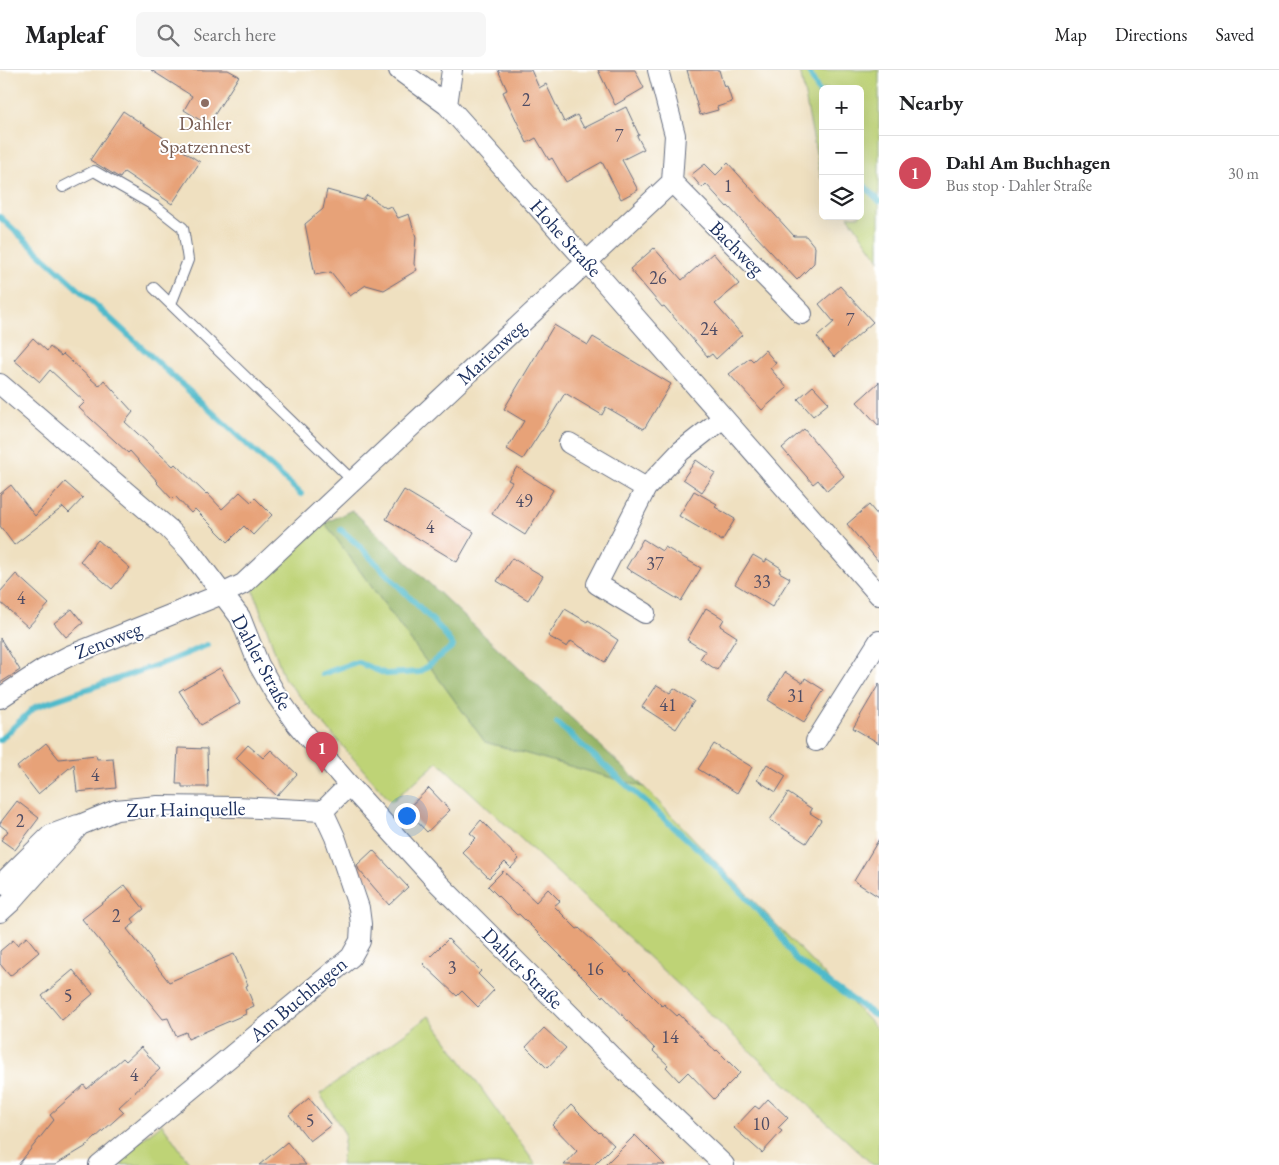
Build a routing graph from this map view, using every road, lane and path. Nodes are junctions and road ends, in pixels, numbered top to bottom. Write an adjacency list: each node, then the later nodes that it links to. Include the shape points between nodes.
1 (399, 70): 4 (street, Hohe Straße)
2 (452, 70): 4 (street)
3 (658, 70): 5 (street, via 675,135)
4 (447, 106): 7 (street, Hohe Straße)
5 (672, 182): 7 (street, Marienweg); 10 (street, Bachweg)
6 (64, 187): 9 (lane, via 94,171 155,206 183,228 188,260)
7 (588, 262): 12 (street, Hohe Straße); 14 (street, Marienweg)
8 (154, 288): 9 (lane)
9 (171, 304): 14 (lane)
10 (802, 314)
11 (0, 384): 16 (street, Dahler Straße, via 168,528)
12 (722, 418): 15 (street, via 681,451); 17 (street, Hohe Straße)
13 (569, 443): 15 (street)
14 (353, 481): 16 (street, Marienweg, via 243,584)
15 (646, 488): 18 (street, via 597,584)
16 (222, 594): 20 (street, Zenoweg, via 69,656); 22 (street, Dahler Straße, via 240,617 259,665 275,693 295,722)
17 (879, 596)
18 (645, 613)
19 (879, 641): 21 (street)
20 (0, 698)
21 (816, 741)
22 (349, 785): 23 (street); 28 (street, Dahler Straße, via 438,883)
23 (323, 811): 24 (street, Zur Hainquelle, via 158,806 116,810); 27 (street, Am Buchhagen, via 359,908 360,941 351,957)
24 (80, 824): 25 (street, via 51,834); 26 (street, Zur Hainquelle)
25 (0, 886)
26 (0, 912)
27 (100, 1165)
28 (724, 1165)

